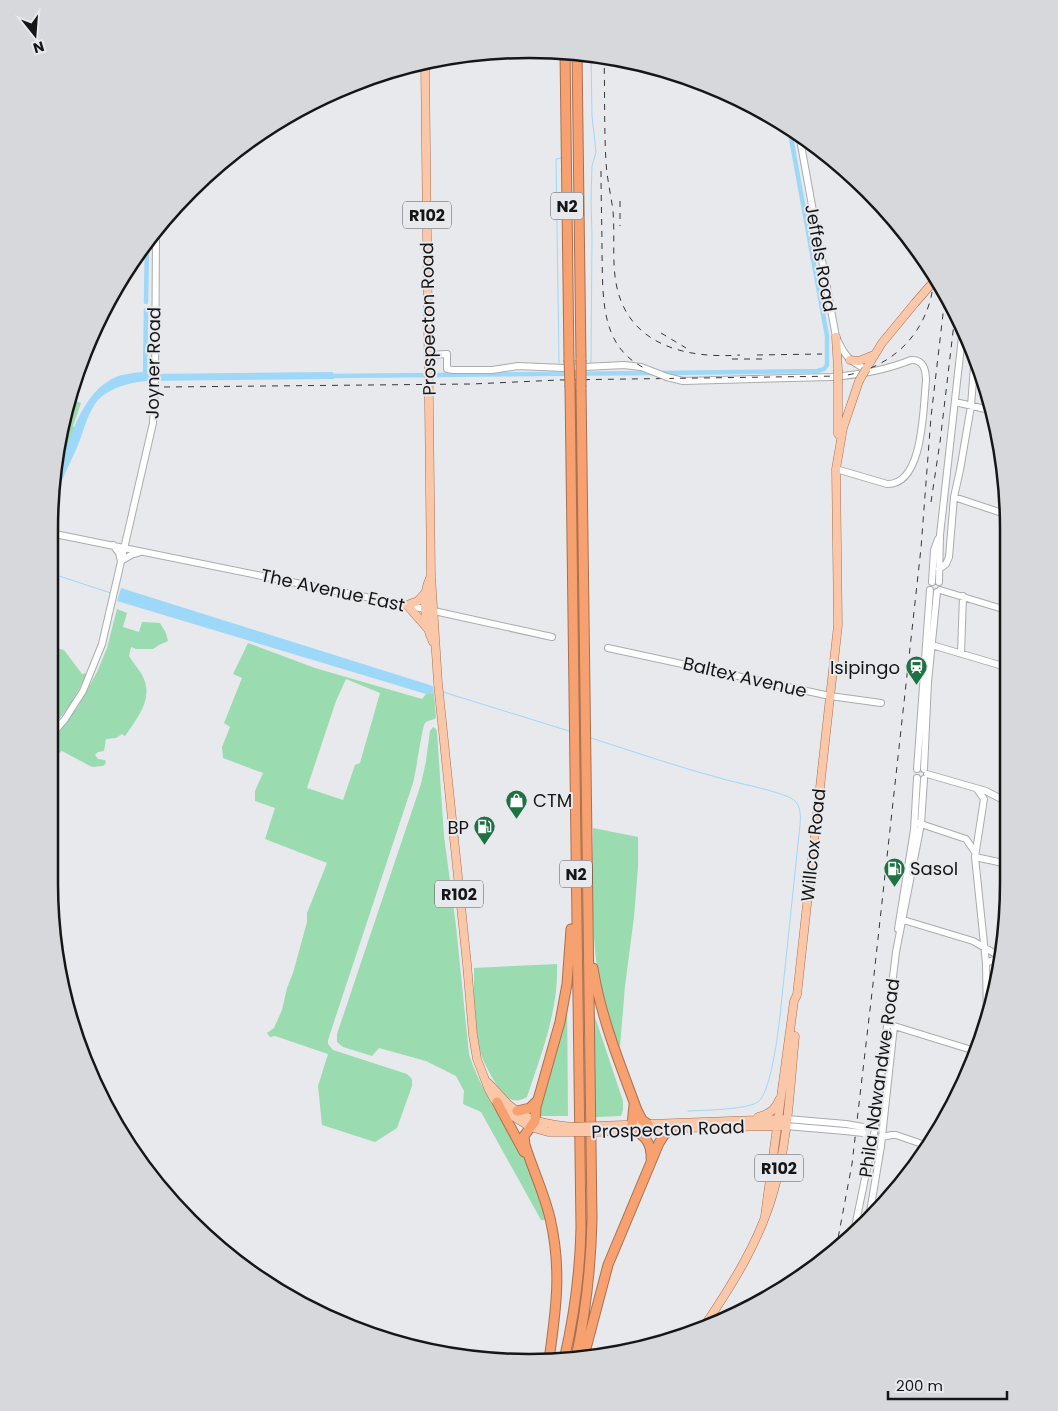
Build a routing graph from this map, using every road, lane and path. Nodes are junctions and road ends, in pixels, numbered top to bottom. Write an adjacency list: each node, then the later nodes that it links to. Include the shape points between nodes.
1 (565, 59): 58 (highway, N2, bridge)
2 (577, 61): 62 (highway, N2, bridge)
3 (425, 70): 9 (main road, Prospecton Road / R102)
4 (801, 144): 7 (street, Jeffels Road)
5 (156, 241): 24 (street, Joyner Road, via 153,423)
6 (931, 284): 10 (main road, bridge)
7 (836, 337): 11 (street, Jeffels Road); 17 (main road, bridge)
8 (961, 341): 14 (street)
9 (428, 355): 18 (street, bridge, via 447,354 447,369 450,370 624,366 641,367 683,381 831,377 886,368 911,360 922,363 926,381 917,455 910,471 892,484); 30 (main road, Prospecton Road / R102)
10 (874, 355): 11 (main road, via 859,361); 12 (main road)
11 (850, 360): 12 (street, Jeffels Road)
12 (864, 366): 17 (main road, bridge, via 850,402)
13 (974, 373): 15 (street)
14 (954, 402): 15 (street); 22 (street)
15 (971, 406): 16 (street); 19 (street)
16 (984, 409)
17 (839, 446): 18 (main road)
18 (836, 469): 45 (main road, via 838,625)
19 (954, 497): 20 (street); 28 (street, via 950,552)
20 (999, 512)
21 (58, 535): 23 (street, The Avenue East)
22 (940, 535): 26 (street); 31 (street, via 934,550)
23 (113, 545): 24 (street, The Avenue East); 27 (street)
24 (125, 547): 25 (street, The Avenue East); 27 (street, Joyner Road)
25 (144, 551): 27 (street); 35 (street, The Avenue East)
26 (940, 559): 28 (street); 29 (street)
27 (122, 562): 47 (street, Joyner Road, via 102,644 88,680)
28 (946, 564): 29 (street)
29 (939, 569): 31 (street)
30 (430, 576): 33 (main road, R102); 37 (main road, R102)
31 (935, 582): 32 (street, via 930,586); 32 (street, via 941,585)
32 (936, 591): 34 (street); 41 (street, Phila Ndwandwe Road); 48 (street, Phila Ndwandwe Road)
33 (426, 592): 35 (main road); 37 (main road, R102)
34 (963, 596): 36 (street); 43 (street)
35 (407, 606): 37 (street, The Avenue East); 38 (main road)
36 (1000, 608)
37 (429, 610): 38 (main road, R102); 39 (street, The Avenue East); 40 (main road, R102)
38 (429, 630): 40 (main road, R102)
39 (552, 637)
40 (435, 644): 72 (main road, Prospecton Road / R102, via 473,1035 477,1059)
41 (932, 645): 43 (street); 48 (street, Phila Ndwandwe Road)
42 (608, 648): 45 (street, Baltex Avenue)
43 (961, 653): 44 (street)
44 (1000, 665)
45 (830, 696): 46 (street, Baltex Avenue); 69 (main road, Willcox Road)
46 (881, 703)
47 (58, 726)
48 (922, 774): 49 (street); 53 (street, Phila Ndwandwe Road)
49 (978, 789): 50 (street); 52 (street)
50 (997, 796): 51 (street); 52 (street)
51 (1000, 798)
52 (984, 799): 54 (street)
53 (918, 823): 55 (street); 59 (street, Phila Ndwandwe Road)
54 (978, 833): 55 (street); 56 (street)
55 (966, 839): 56 (street)
56 (975, 854): 57 (street); 63 (street)
57 (1000, 862)
58 (576, 891): 74 (highway, via 563,1003); 94 (highway, N2, via 582,1228 576,1300)
59 (901, 919): 60 (street); 61 (street, Phila Ndwandwe Road); 64 (street, Phila Ndwandwe Road)
60 (922, 925): 61 (street); 63 (street)
61 (901, 928): 64 (street, Phila Ndwandwe Road)
62 (588, 940): 75 (highway, via 601,1008); 92 (highway, N2, via 591,1263)
63 (983, 946): 65 (street); 67 (street)
64 (896, 952): 70 (street, Phila Ndwandwe Road)
65 (994, 953)
66 (993, 960): 67 (street)
67 (986, 963): 68 (street)
68 (987, 993)
69 (797, 994): 73 (main road, Willcox Road); 79 (main road, Willcox Road)
70 (891, 1025): 71 (street); 84 (street, Phila Ndwandwe Road); 85 (street, Phila Ndwandwe Road)
71 (970, 1049)
72 (486, 1080): 76 (main road, Prospecton Road / R102); 77 (main road, Prospecton Road / R102)
73 (782, 1094): 78 (main road, via 769,1113); 79 (main road, Willcox Road)
74 (538, 1100): 77 (highway, via 530,1108); 80 (highway)
75 (634, 1100): 81 (highway, via 641,1118); 82 (highway)
76 (497, 1102): 80 (main road, Prospecton Road / R102, via 513,1118); 88 (highway)
77 (517, 1111): 80 (main road, Prospecton Road / R102)
78 (749, 1119): 79 (main road, Prospecton Road / R102); 81 (main road, Prospecton Road / R102)
79 (782, 1122): 83 (main road, Prospecton Road / R102); 84 (street, Prospecton Road, bridge); 91 (main road, R102, via 774,1191 765,1216 738,1275)
80 (532, 1124): 82 (main road, Prospecton Road / R102, bridge, via 574,1130); 88 (highway, via 524,1140)
81 (648, 1124): 82 (main road, Prospecton Road / R102)
82 (633, 1128): 83 (main road, Prospecton Road / R102); 87 (highway, via 648,1142)
83 (674, 1128): 87 (highway, via 664,1135)
84 (874, 1131): 90 (street, Phila Ndwandwe Road)
85 (882, 1137): 86 (street, via 892,1135); 89 (street, Phila Ndwandwe Road)
86 (921, 1144)
87 (650, 1164): 93 (highway, via 608,1265)
88 (531, 1165): 95 (highway, via 550,1217 556,1252 558,1296)
89 (871, 1206)
90 (856, 1220)
91 (710, 1318)
92 (578, 1350)
93 (586, 1350)
94 (566, 1351)
95 (550, 1353)

